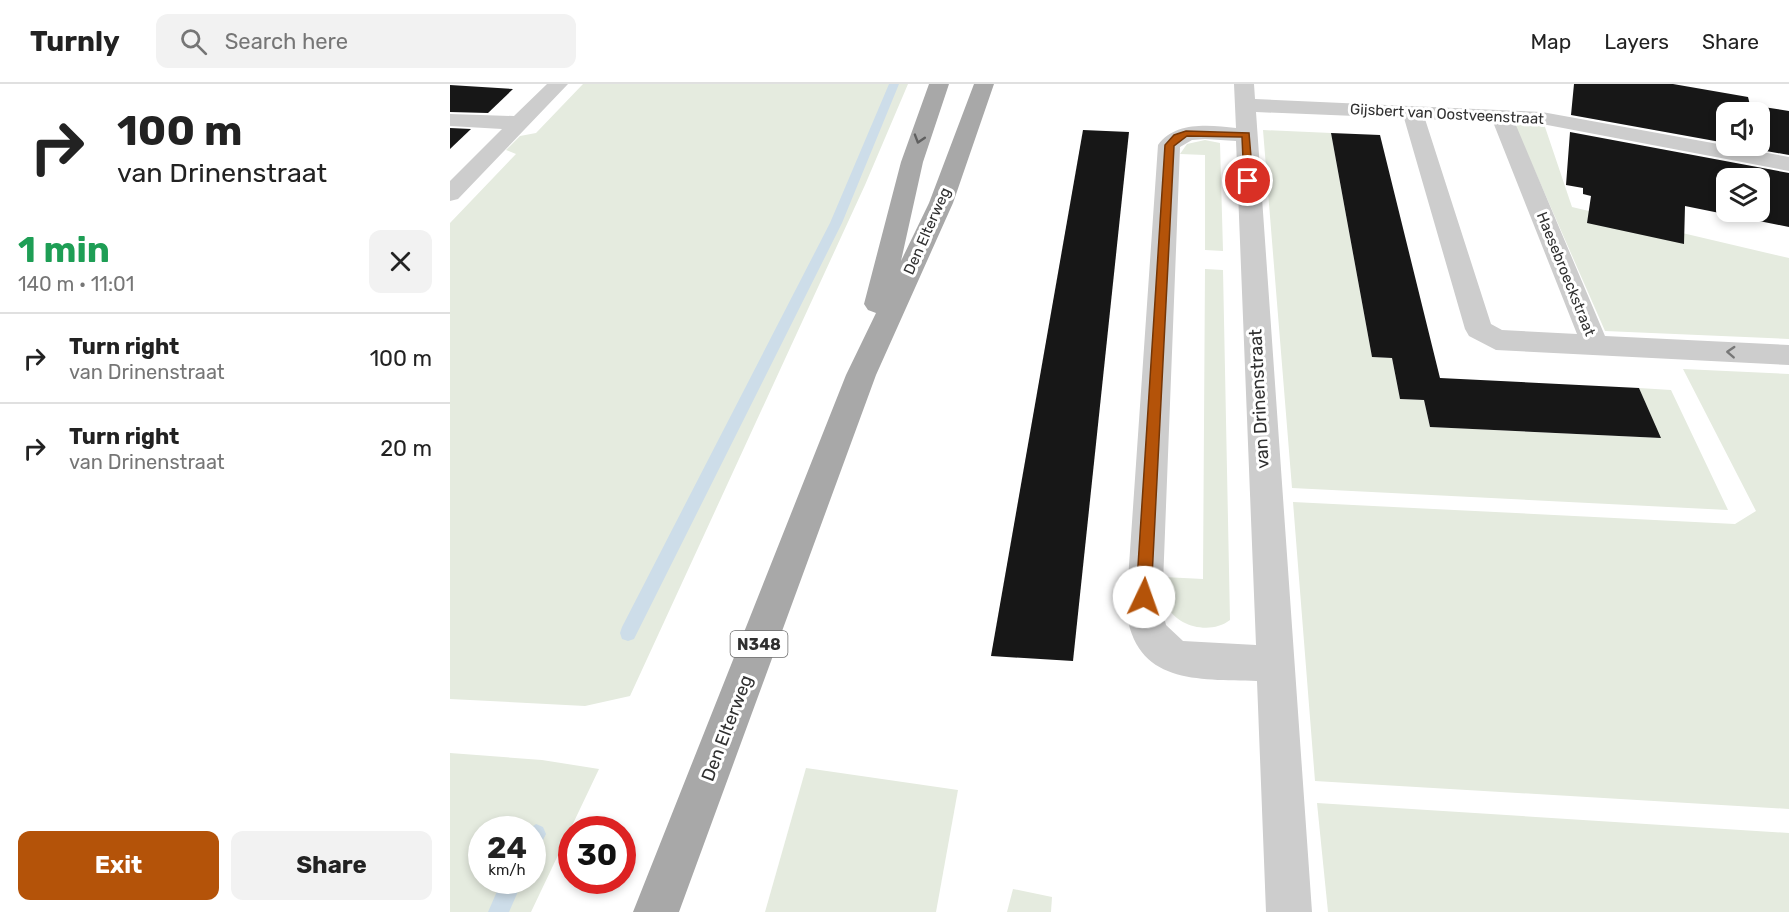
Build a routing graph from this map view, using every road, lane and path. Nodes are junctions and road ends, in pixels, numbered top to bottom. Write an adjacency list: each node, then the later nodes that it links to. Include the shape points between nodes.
1 (558, 84): 8 (street)
2 (939, 84): 13 (main road, Den Elterweg / N348, one-way to 13, via 912,162)
3 (984, 84): 13 (main road, Den Elterweg / N348, via 941,203)
4 (1245, 108): 5 (street, Gijsbert van Oostveenstraat); 14 (street, van Drinenstraat); 14 (street, via 1177,137 1169,145 1143,609 1146,630 1159,646 1177,658)
5 (1412, 111): 6 (street, Gijsbert van Oostveenstraat); 11 (street, Haesebroeckstraat, via 1479,329 1496,340)
6 (1501, 115): 9 (street, Gijsbert van Oostveenstraat, via 1542,118); 11 (street, Haesebroeckstraat)
7 (450, 120): 8 (street)
8 (519, 123): 10 (street)
9 (1789, 164)
10 (450, 194)
11 (1595, 345): 12 (street, one-way to 11)
12 (1789, 355)
13 (861, 375): 15 (main road, Den Elterweg / N348)
14 (1275, 663): 16 (street, van Drinenstraat)
15 (657, 912)
16 (1289, 912)

